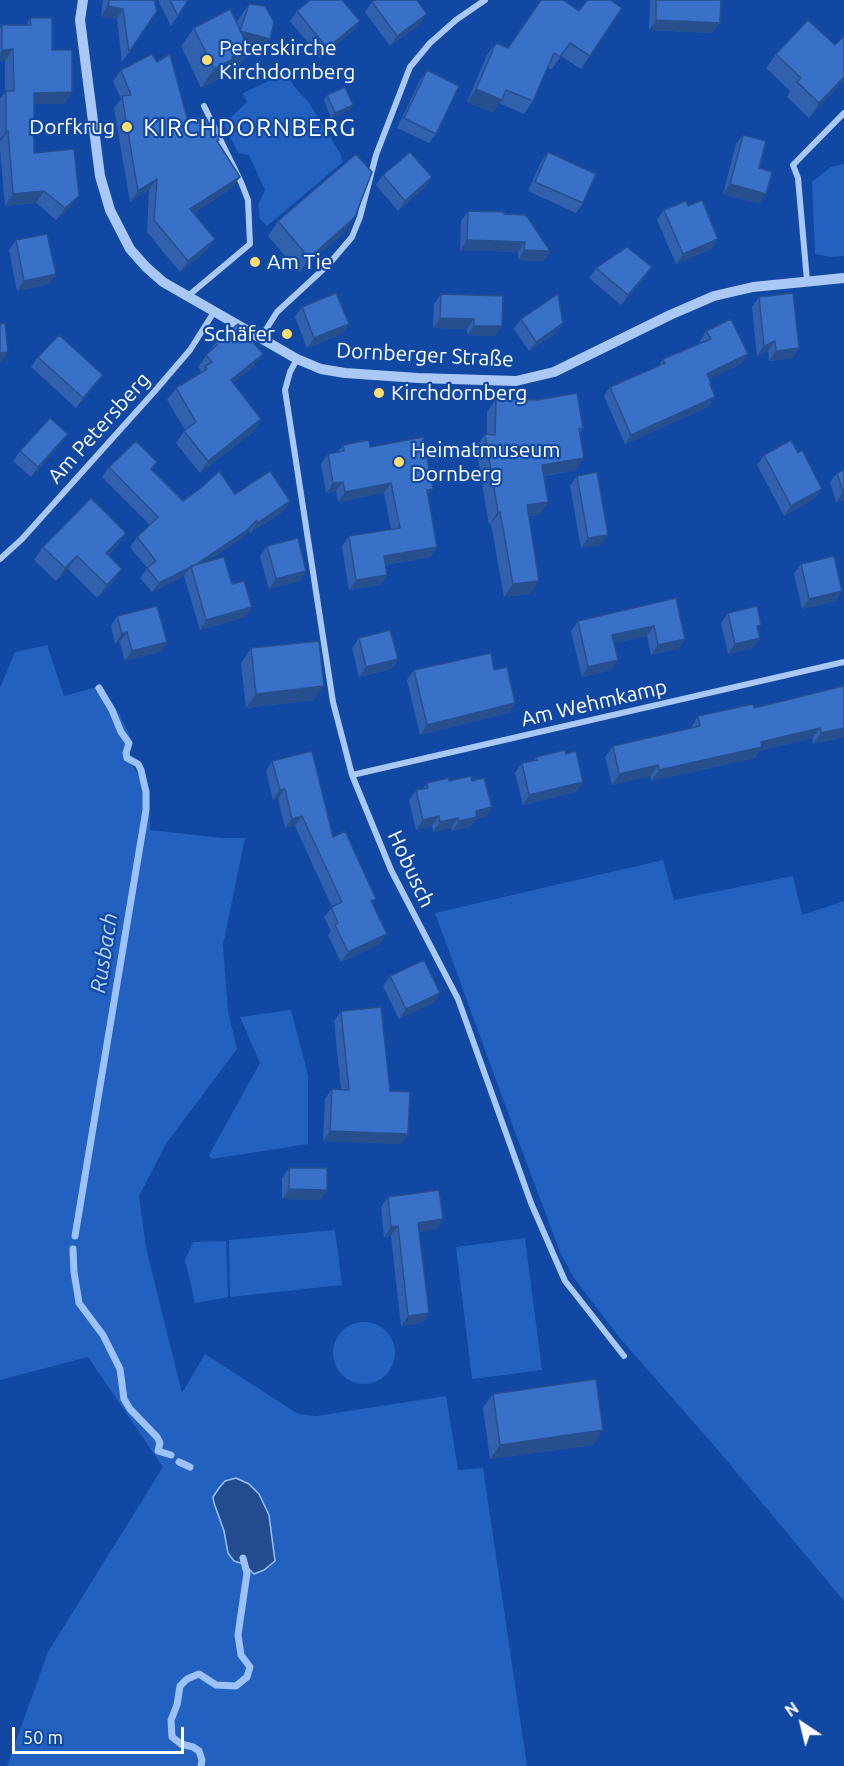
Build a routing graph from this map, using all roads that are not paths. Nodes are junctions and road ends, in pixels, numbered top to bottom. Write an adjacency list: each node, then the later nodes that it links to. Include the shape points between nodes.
1 (83, 0): 7 (street, Dornberger Straße, via 80,20 94,142 110,210 130,249 146,267)
2 (485, 0): 9 (street, via 430,43 410,67 376,155 351,237 329,264 277,312)
3 (204, 106): 7 (street, via 248,200 250,244)
4 (844, 113): 6 (street, via 793,165 798,178)
5 (844, 278): 6 (street, Dornberger Straße)
6 (807, 281): 10 (street, Dornberger Straße, via 714,296 554,372 516,381 345,373)
7 (188, 296): 8 (street, Dornberger Straße)
8 (214, 312): 9 (street, Dornberger Straße); 11 (street, Am Petersberg, via 190,350 154,392)
9 (260, 339): 10 (street, Dornberger Straße)
10 (297, 359): 13 (street, Hobusch, via 285,390 333,702)
11 (0, 559)
12 (844, 662): 13 (street, Am Wehmkamp)
13 (352, 775): 14 (street, Hobusch, via 391,870 458,999 531,1203 565,1281)
14 (624, 1356)

